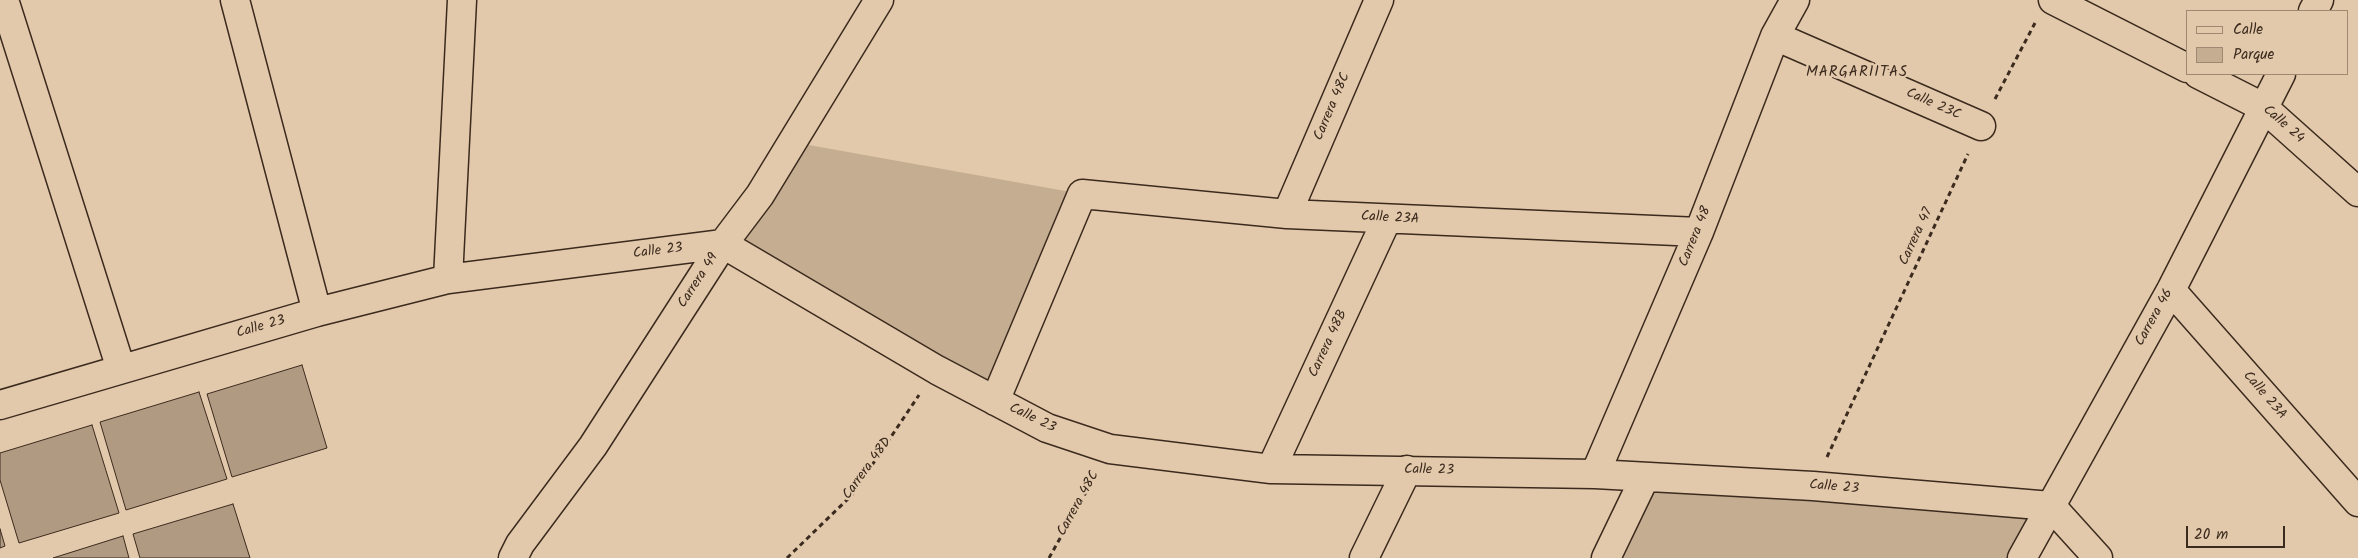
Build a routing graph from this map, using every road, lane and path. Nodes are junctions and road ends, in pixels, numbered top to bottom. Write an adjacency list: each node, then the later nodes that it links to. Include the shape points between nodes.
1 (235, 0): 21 (street)
2 (462, 0): 19 (street)
3 (879, 0): 18 (street, Carrera 49, via 760,195)
4 (1379, 0): 15 (street, Carrera 48C)
5 (1795, 0): 8 (street, Carrera 48)
6 (12, 5): 22 (street)
7 (2045, 8): 9 (street); 13 (path, Carrera 47)
8 (1775, 36): 13 (street, Calle 23C); 17 (street, Carrera 48)
9 (2186, 68)
10 (2200, 75): 12 (street, Calle 24)
11 (2280, 75): 12 (street, Carrera 46)
12 (2264, 107): 14 (street, Calle 24); 20 (street, Carrera 46)
13 (1981, 126): 31 (path, Carrera 47)
14 (2358, 192)
15 (1287, 214): 16 (street, Calle 23A); 24 (street, Calle 23A, via 1082,194)
16 (1387, 219): 17 (street, Calle 23A); 27 (street, Carrera 48B)
17 (1699, 232): 29 (street, Carrera 48)
18 (723, 244): 19 (street, Calle 23); 23 (street, Calle 23); 34 (street, Carrera 49, via 593,446)
19 (448, 279): 21 (street, Calle 23)
20 (2171, 290): 32 (street, Calle 23A); 33 (street, Carrera 46)
21 (317, 312): 22 (street, Calle 23)
22 (121, 369): 25 (street, Calle 23)
23 (936, 370): 24 (street, Calle 23); 35 (path, Carrera 48D, via 852,496)
24 (995, 400): 26 (street, Calle 23, via 1047,428)
25 (0, 405)
26 (1110, 449): 27 (street, Calle 23); 36 (path, Carrera 48C)
27 (1271, 469): 28 (street, Calle 23)
28 (1407, 470): 29 (street, Calle 23); 37 (street)
29 (1595, 474): 30 (street, Calle 23)
30 (1645, 476): 31 (street, Calle 23); 38 (street)
31 (1813, 486): 33 (street, Calle 23)
32 (2358, 502)
33 (2051, 506): 39 (street, Carrera 46); 40 (street)
34 (513, 558)
35 (787, 558)
36 (1049, 558)
37 (1364, 558)
38 (1606, 558)
39 (2022, 558)
40 (2098, 558)

